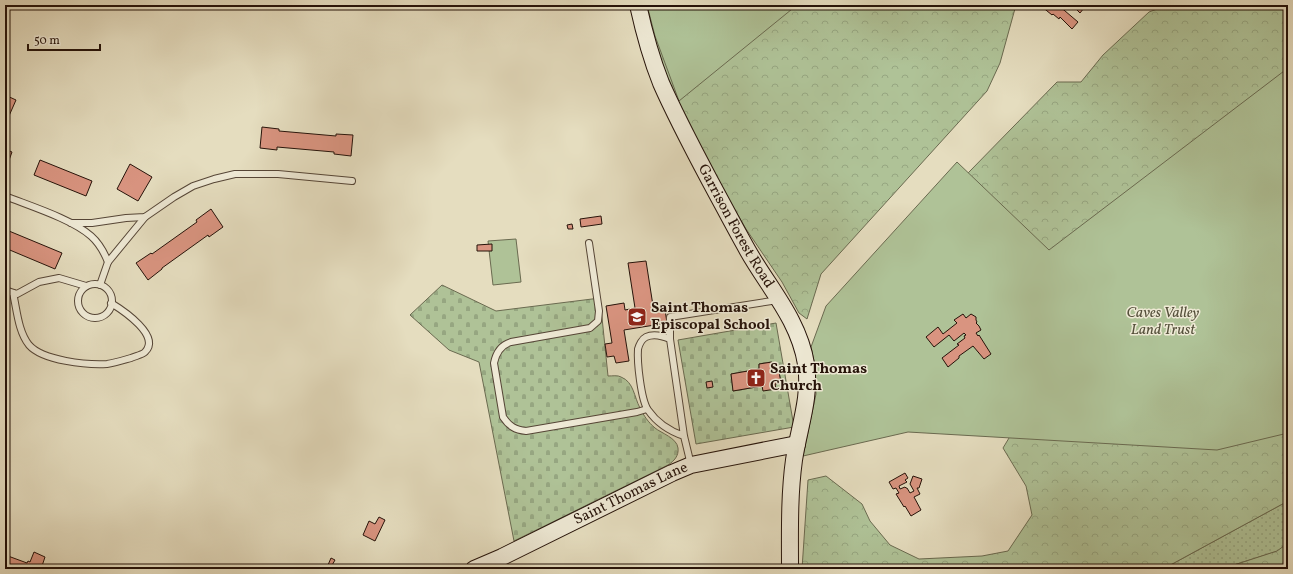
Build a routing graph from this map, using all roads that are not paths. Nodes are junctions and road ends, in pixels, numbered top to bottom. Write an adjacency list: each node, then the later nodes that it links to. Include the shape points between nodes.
1 (638, 5): 12 (main road, Garrison Forest Road, via 661,82 678,120 748,251)
2 (352, 181): 4 (lane, via 278,174 235,174 193,186)
3 (5, 196): 5 (lane)
4 (146, 216): 5 (lane); 7 (lane)
5 (71, 223): 7 (lane, via 91,236)
6 (589, 243): 15 (lane, via 599,311 598,321 590,328 511,342 503,346 494,364 503,417 513,428 526,431)
7 (108, 262): 8 (lane)
8 (100, 285): 9 (lane); 13 (lane, via 107,289 111,296)
9 (86, 286): 11 (lane, via 59,278 39,282 17,294); 13 (lane, via 78,299 78,306 84,314 98,317 109,310)
10 (5, 290): 11 (lane)
11 (13, 293): 13 (lane, via 22,335 30,346 58,359 86,364 109,364 144,354 149,346 149,338 139,326 126,312)
12 (779, 300): 14 (lane, via 670,317); 17 (main road, Garrison Forest Road, via 795,327 806,364 806,403)
13 (111, 304)
14 (670, 339): 15 (lane, via 653,335 646,337 638,349 641,390); 16 (lane)
15 (647, 409): 16 (lane, via 672,432)
16 (684, 436): 18 (lane)
17 (797, 444): 18 (main road, Saint Thomas Lane); 20 (main road, Garrison Forest Road, via 792,485)
18 (691, 465): 19 (main road, Saint Thomas Lane)
19 (474, 569)
20 (790, 569)

